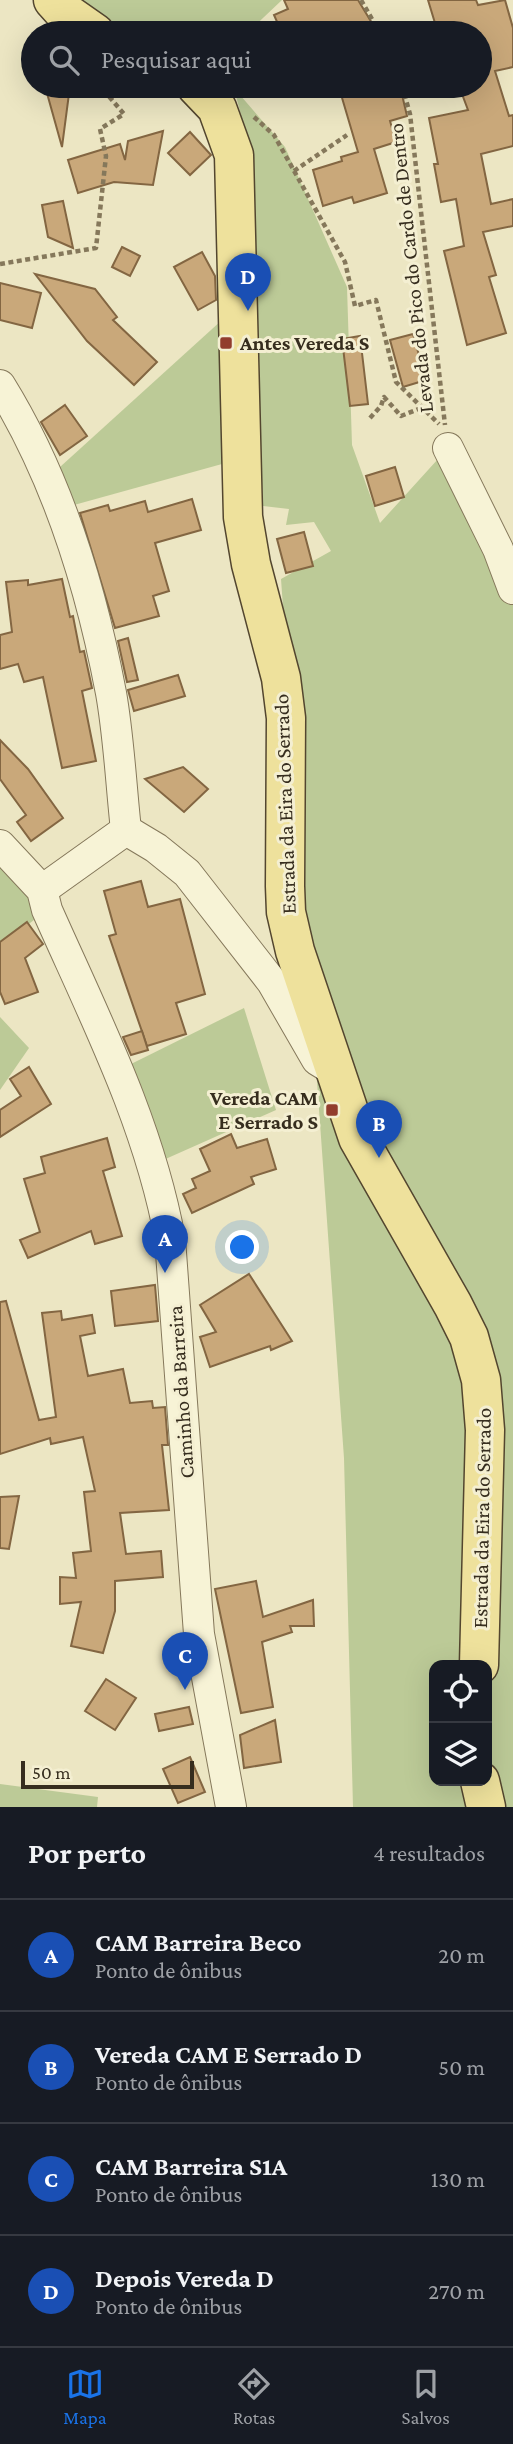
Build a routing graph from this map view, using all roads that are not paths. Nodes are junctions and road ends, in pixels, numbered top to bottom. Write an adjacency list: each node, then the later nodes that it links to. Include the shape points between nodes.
1 (53, 0): 2 (main road)
2 (78, 21)
3 (207, 98): 10 (main road, Estrada da Eira do Serrado, via 217,108 234,155 243,517 286,718 286,912)
4 (0, 385): 7 (street, via 37,456 82,568 111,694)
5 (447, 439): 6 (street)
6 (513, 589)
7 (126, 830): 9 (street); 10 (street, via 187,873 272,982 317,1060)
8 (0, 845): 9 (street, Caminho da Barreira)
9 (42, 890): 13 (street, Caminho da Barreira, via 116,1066 161,1189 170,1239 199,1634)
10 (334, 1070): 11 (main road, Estrada da Eira do Serrado, via 358,1138 469,1337 481,1380 485,1430)
11 (479, 1660)
12 (481, 1786): 14 (main road)
13 (231, 1807)
14 (486, 1807)

